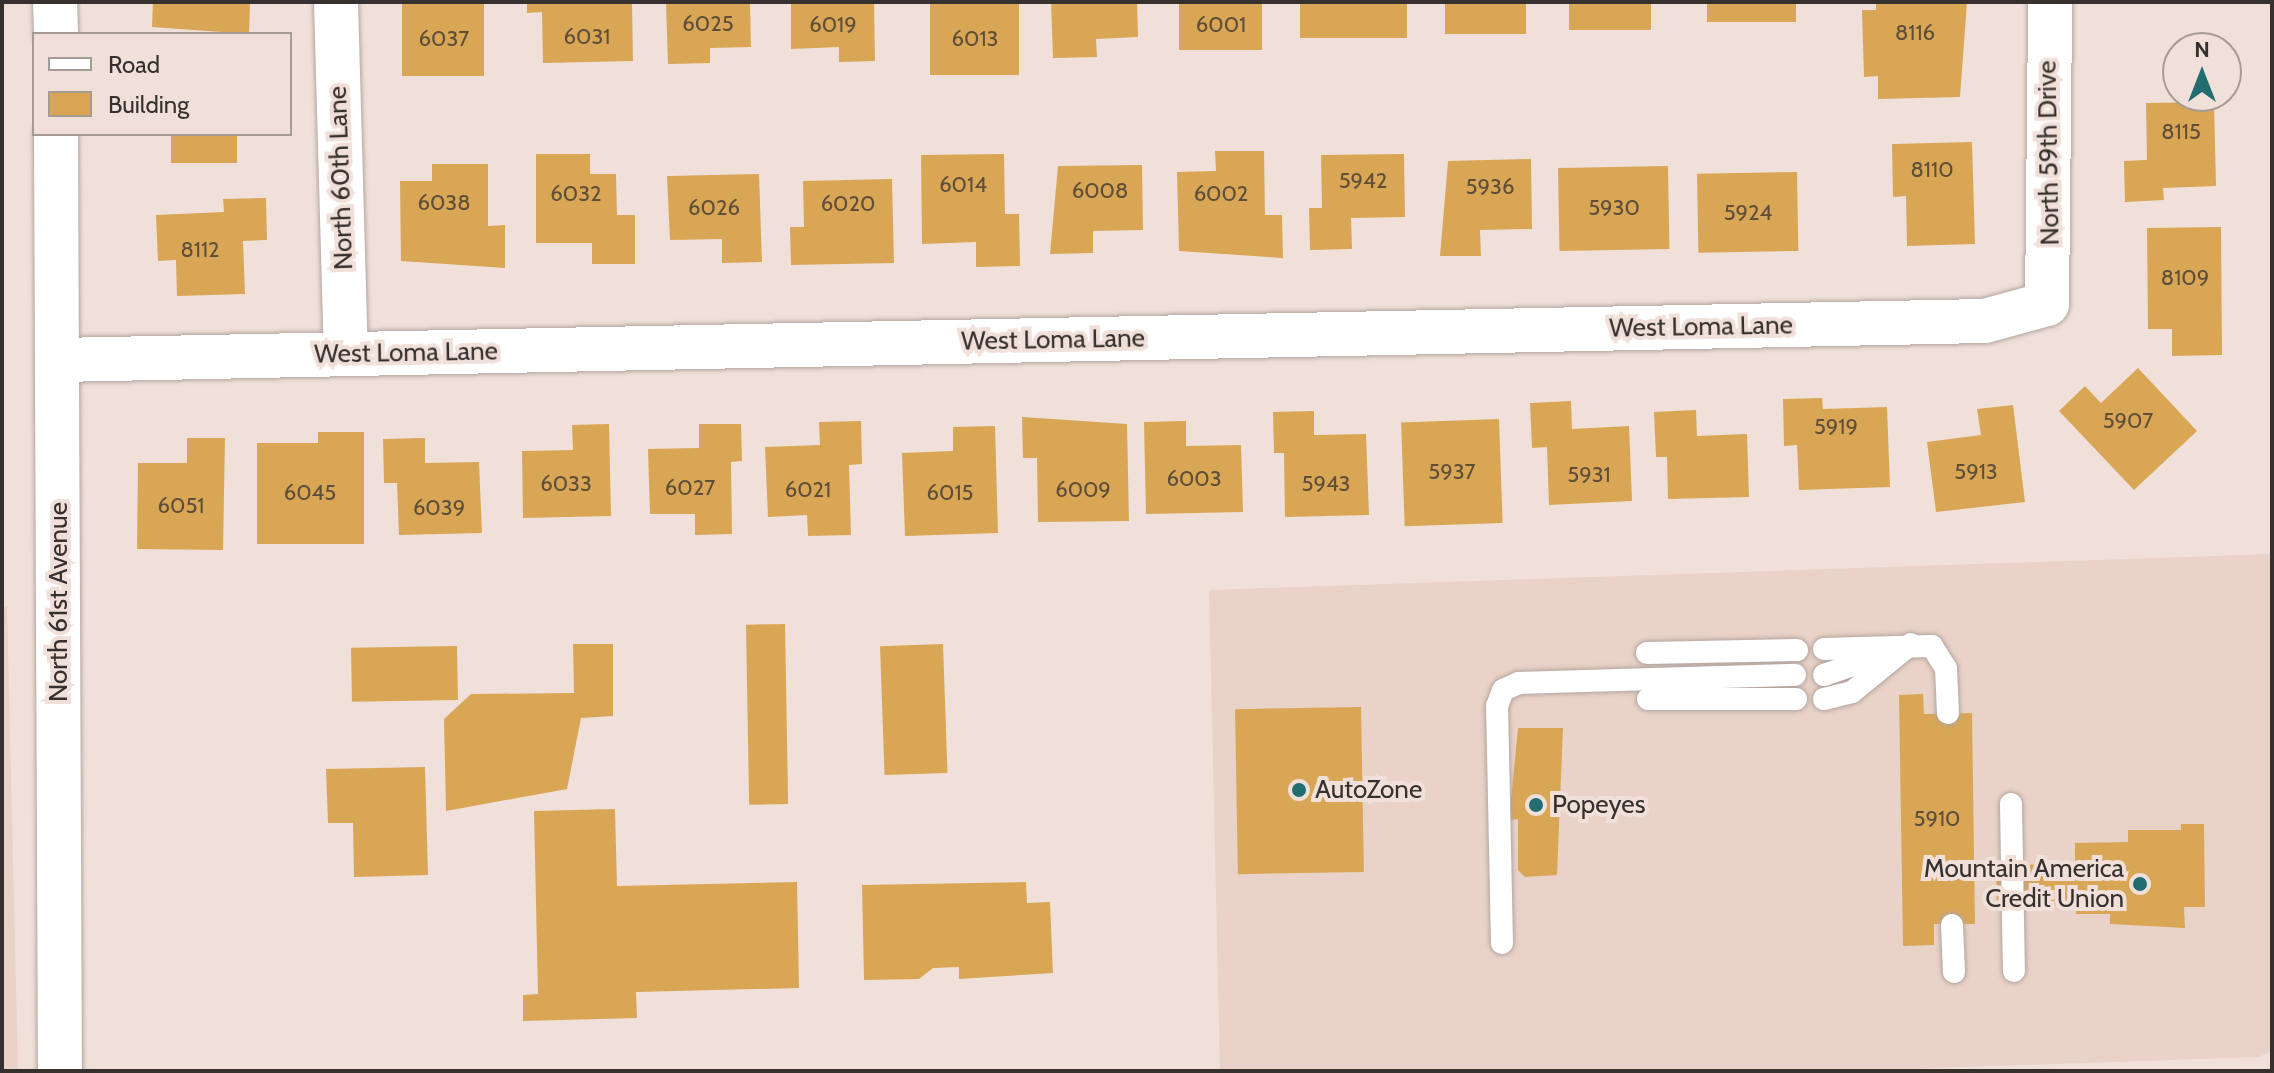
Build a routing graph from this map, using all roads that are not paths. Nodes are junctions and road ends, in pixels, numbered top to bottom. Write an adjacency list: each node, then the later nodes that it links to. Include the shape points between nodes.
1 (55, 2): 4 (street)
2 (336, 2): 7 (street, North 60th Lane)
3 (2050, 2): 6 (street, North 59th Drive)
4 (56, 32)
5 (56, 136): 8 (street, North 61st Avenue)
6 (2047, 304): 7 (street, West Loma Lane, via 1985,321)
7 (346, 354): 8 (street, West Loma Lane)
8 (58, 360): 24 (street, North 61st Avenue)
9 (1911, 644): 10 (lane); 14 (lane); 17 (lane, via 1852,692); 18 (lane, via 1932,646 1943,657)
10 (1824, 649)
11 (1797, 650): 12 (lane)
12 (1647, 653)
13 (1795, 675): 15 (lane)
14 (1824, 675)
15 (1648, 689): 16 (lane); 21 (lane, via 1519,683 1503,690 1497,706)
16 (1796, 699)
17 (1824, 699)
18 (1948, 713)
19 (2011, 804): 22 (lane)
20 (1952, 925): 23 (lane)
21 (1502, 943)
22 (2014, 971)
23 (1954, 972)
24 (60, 1071)

